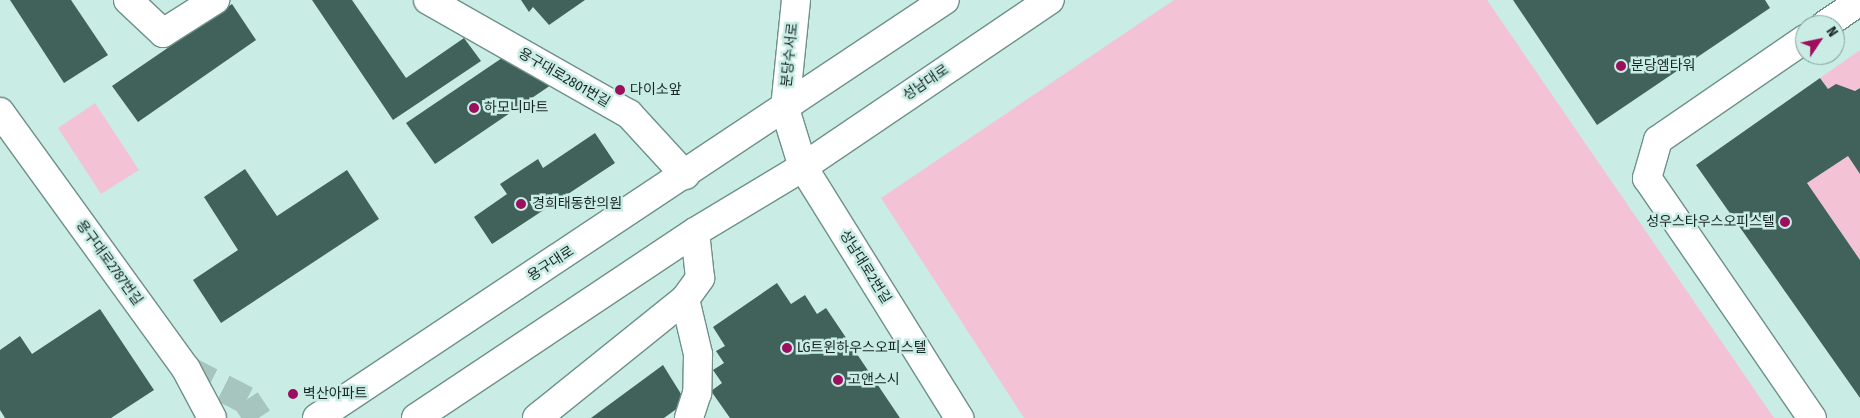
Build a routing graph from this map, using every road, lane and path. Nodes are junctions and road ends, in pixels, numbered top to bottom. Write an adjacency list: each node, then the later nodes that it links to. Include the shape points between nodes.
1 (128, 0): 2 (street, via 163,33)
2 (215, 0)
3 (428, 0): 13 (street, 용구대로2801번길, via 629,114)
4 (796, 0): 10 (street, 분당수서로)
5 (946, 0): 10 (street)
6 (1050, 0): 12 (street, 성남대로)
7 (1860, 1): 8 (street)
8 (1840, 15)
9 (1795, 45): 22 (street, via 1658,140 1647,178)
10 (785, 110): 12 (street, 성남대로2번길); 13 (street, 용구대로)
11 (5, 129): 16 (street, 용구대로2787번길, via 186,369)
12 (803, 167): 14 (street); 21 (street, 성남대로2번길)
13 (686, 175): 17 (street, 용구대로)
14 (695, 232): 15 (street, via 700,278); 18 (street)
15 (685, 299): 19 (street); 20 (street, via 698,354 697,393)
16 (212, 418)
17 (317, 418)
18 (416, 418)
19 (537, 418)
20 (689, 418)
21 (959, 418)
22 (1812, 418)

